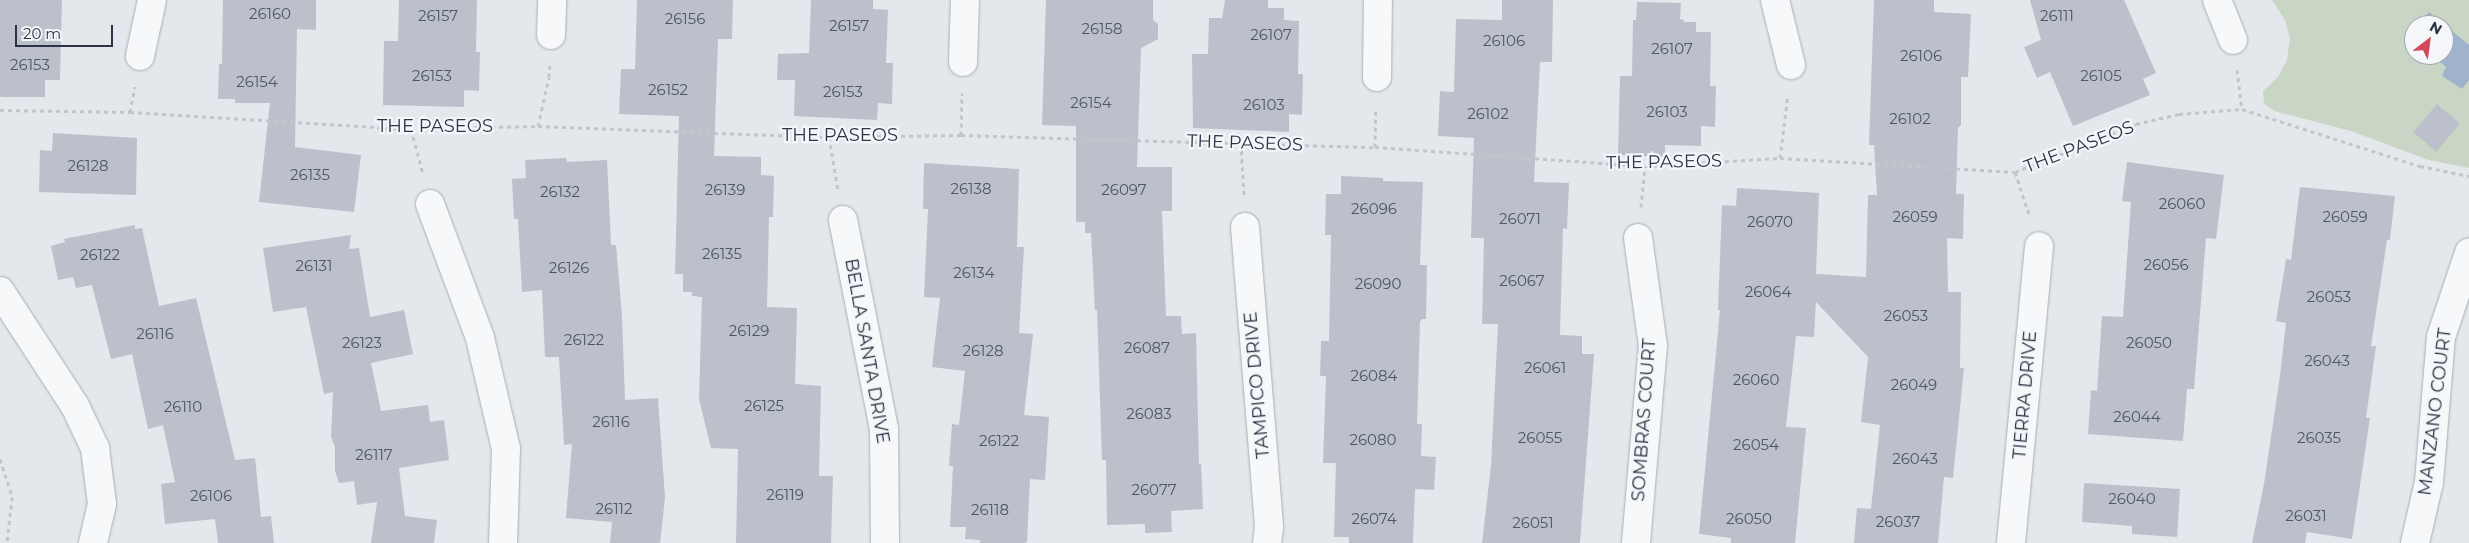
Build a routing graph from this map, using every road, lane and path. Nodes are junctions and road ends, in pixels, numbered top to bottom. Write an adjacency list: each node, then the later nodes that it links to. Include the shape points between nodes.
1 (152, 0): 9 (street)
2 (552, 0): 7 (street)
3 (965, 0): 10 (street)
4 (1378, 0): 12 (street)
5 (1775, 0): 11 (street)
6 (2217, 0): 8 (street)
7 (551, 36): 15 (path, via 549,77)
8 (2233, 40): 13 (path)
9 (140, 56)
10 (963, 62): 17 (path)
11 (1791, 65): 21 (path)
12 (1377, 77): 20 (path)
13 (2242, 109): 23 (path, THE PASEOS, via 2179,114 2136,124); 24 (path, THE PASEOS, via 2420,166)
14 (0, 110): 16 (path, THE PASEOS, via 130,112)
15 (538, 126): 16 (path, THE PASEOS); 18 (path, THE PASEOS)
16 (411, 129): 25 (path)
17 (961, 135): 18 (path, THE PASEOS); 19 (path, THE PASEOS)
18 (829, 136): 26 (path)
19 (1241, 143): 20 (path, THE PASEOS); 27 (path)
20 (1375, 147): 22 (path, THE PASEOS)
21 (1780, 158): 22 (path, THE PASEOS); 23 (path, THE PASEOS)
22 (1645, 166): 28 (path)
23 (2015, 172): 29 (path)
24 (2469, 176)
25 (430, 204): 35 (street, via 480,338 506,449)
26 (843, 220): 36 (street, BELLA SANTA DRIVE, via 884,429)
27 (1245, 227): 37 (street, TAMPICO DRIVE)
28 (1638, 238): 38 (street, SOMBRAS COURT, via 1652,346)
29 (2039, 246): 39 (street, TIERRA DRIVE)
30 (2469, 253): 40 (street, MANZANO COURT, via 2440,337 2429,482)
31 (0, 291): 34 (street, via 75,406 95,448 102,504)
32 (0, 459): 33 (path, via 12,497)
33 (8, 542)
34 (94, 543)
35 (503, 543)
36 (885, 543)
37 (1268, 543)
38 (1636, 543)
39 (2011, 543)
40 (2415, 543)

